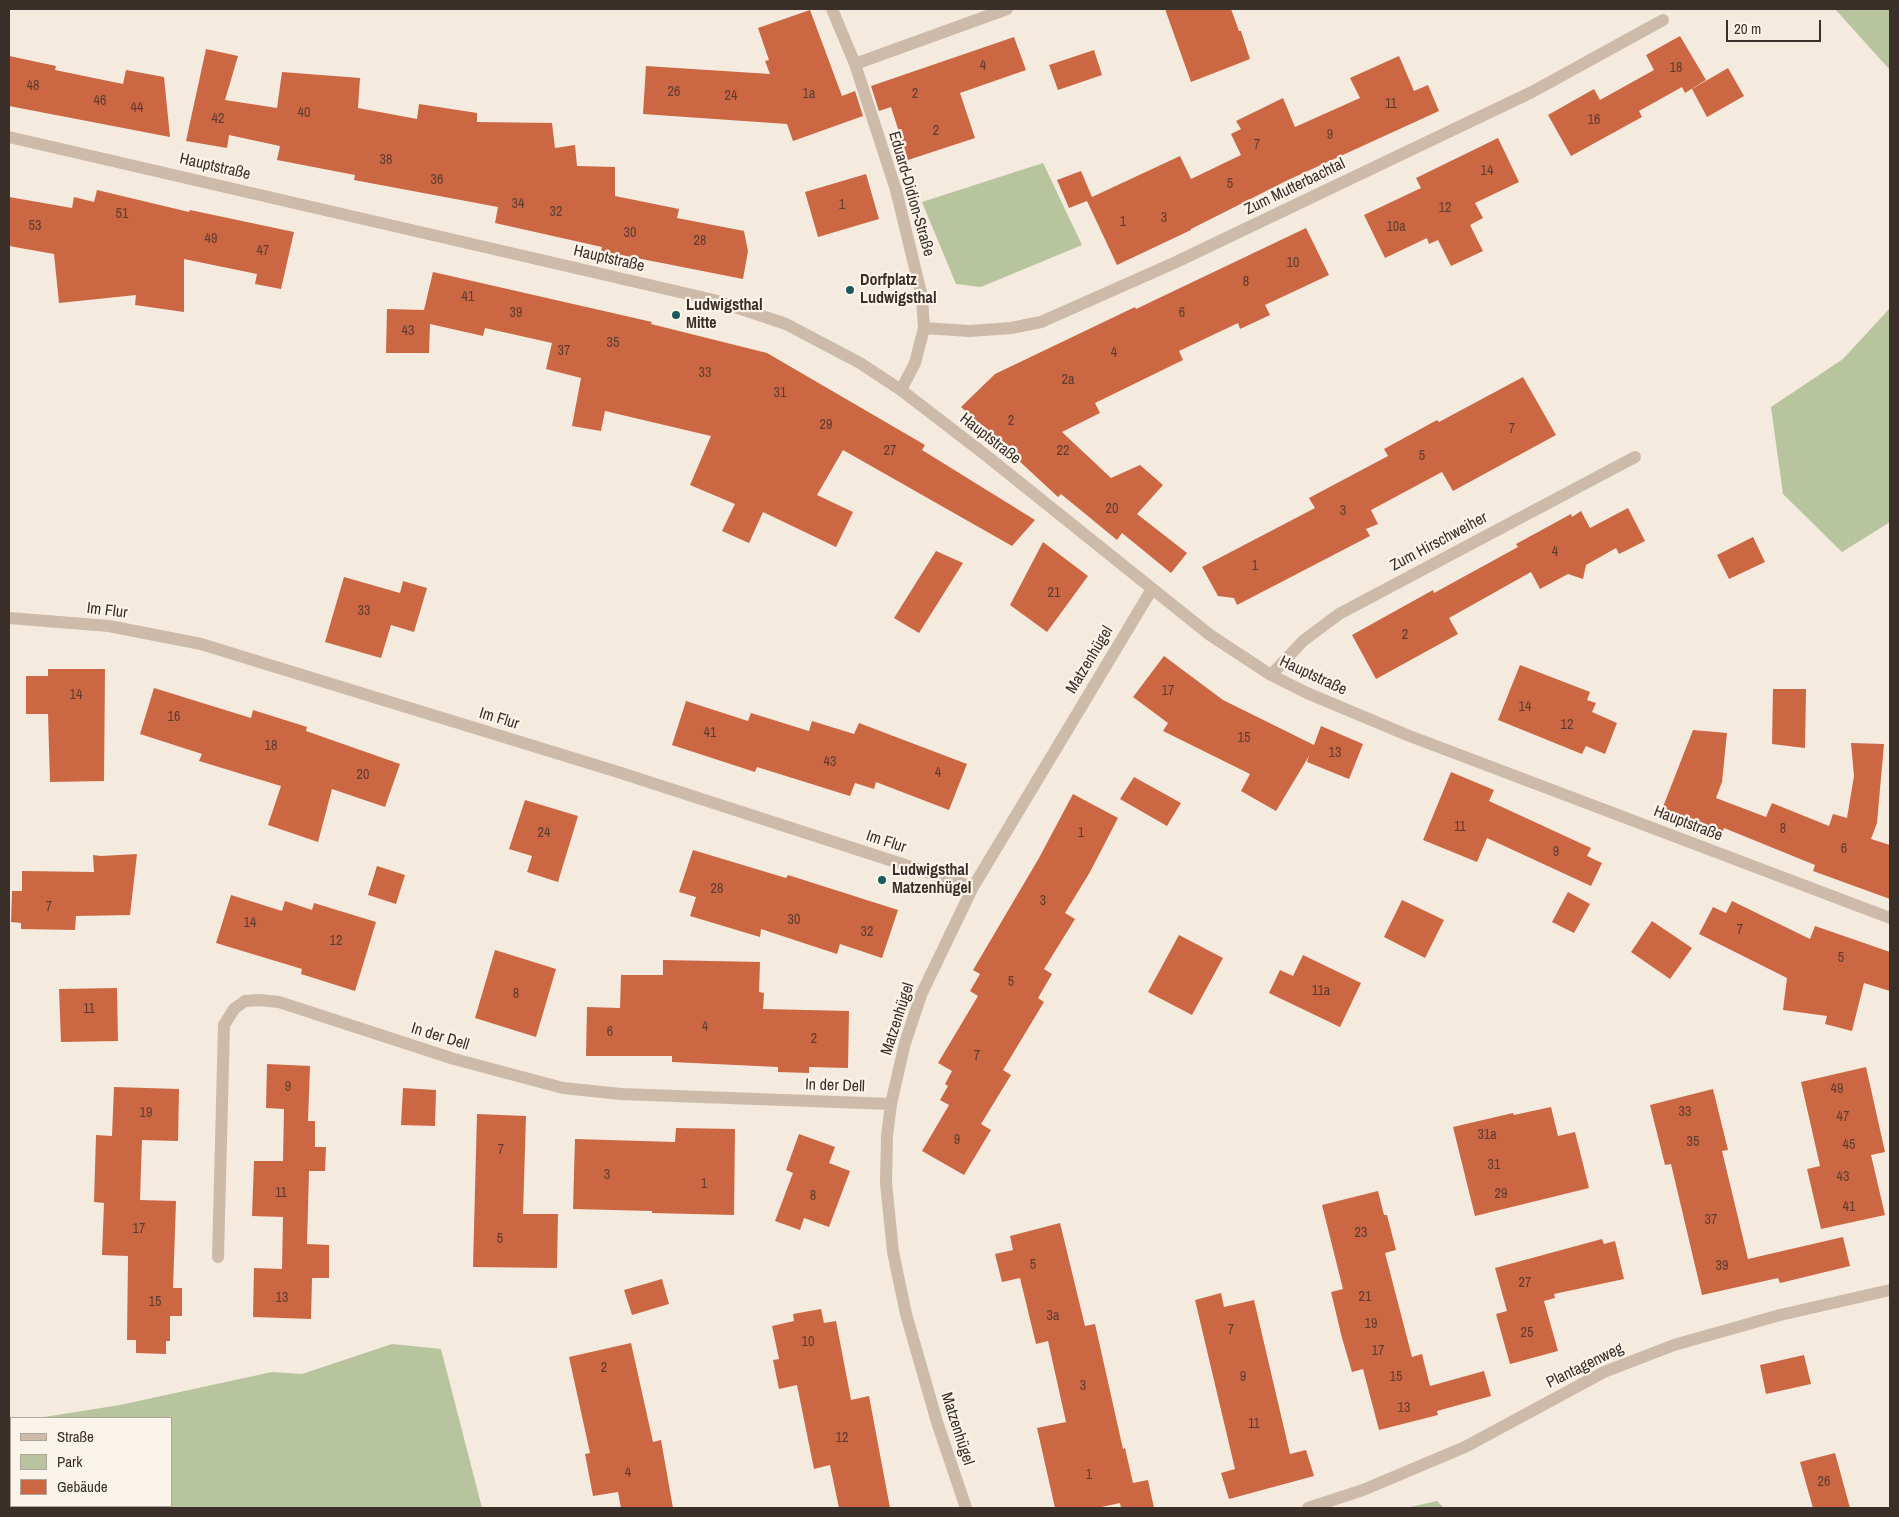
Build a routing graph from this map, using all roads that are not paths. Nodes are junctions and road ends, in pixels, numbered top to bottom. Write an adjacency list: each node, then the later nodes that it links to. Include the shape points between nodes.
1 (832, 9): 4 (street, Eduard-Didion-Straße)
2 (1007, 9): 4 (street)
3 (1663, 20): 6 (street, Zum Mutterbachtal, via 1532,92 1174,263 1042,322 970,331)
4 (854, 64): 6 (street, Eduard-Didion-Straße, via 896,190 922,297)
5 (9, 137): 7 (street, Hauptstraße, via 714,300 786,324 860,362)
6 (924, 328): 7 (street, Eduard-Didion-Straße, via 915,363)
7 (901, 390): 9 (street, Hauptstraße)
8 (1635, 457): 11 (street, Zum Hirschweiher, via 1339,614 1303,641)
9 (1152, 589): 11 (street, Hauptstraße, via 1210,635); 12 (street, Matzenhügel)
10 (9, 618): 12 (street, Im Flur, via 109,626 201,644 618,772)
11 (1271, 675): 13 (street, Hauptstraße, via 1407,735)
12 (972, 887): 14 (street, Matzenhügel, via 921,995 905,1043)
13 (1890, 918)
14 (891, 1104): 15 (street, In der Dell, via 621,1094 563,1088 454,1059 280,1002 245,1002 234,1009 224,1026); 17 (street, Matzenhügel, via 886,1183 893,1252 908,1323)
15 (218, 1257)
16 (1890, 1290): 18 (street, Plantagenweg, via 1780,1315 1674,1345 1604,1372 1465,1447 1364,1490)
17 (966, 1508)
18 (1308, 1508)

